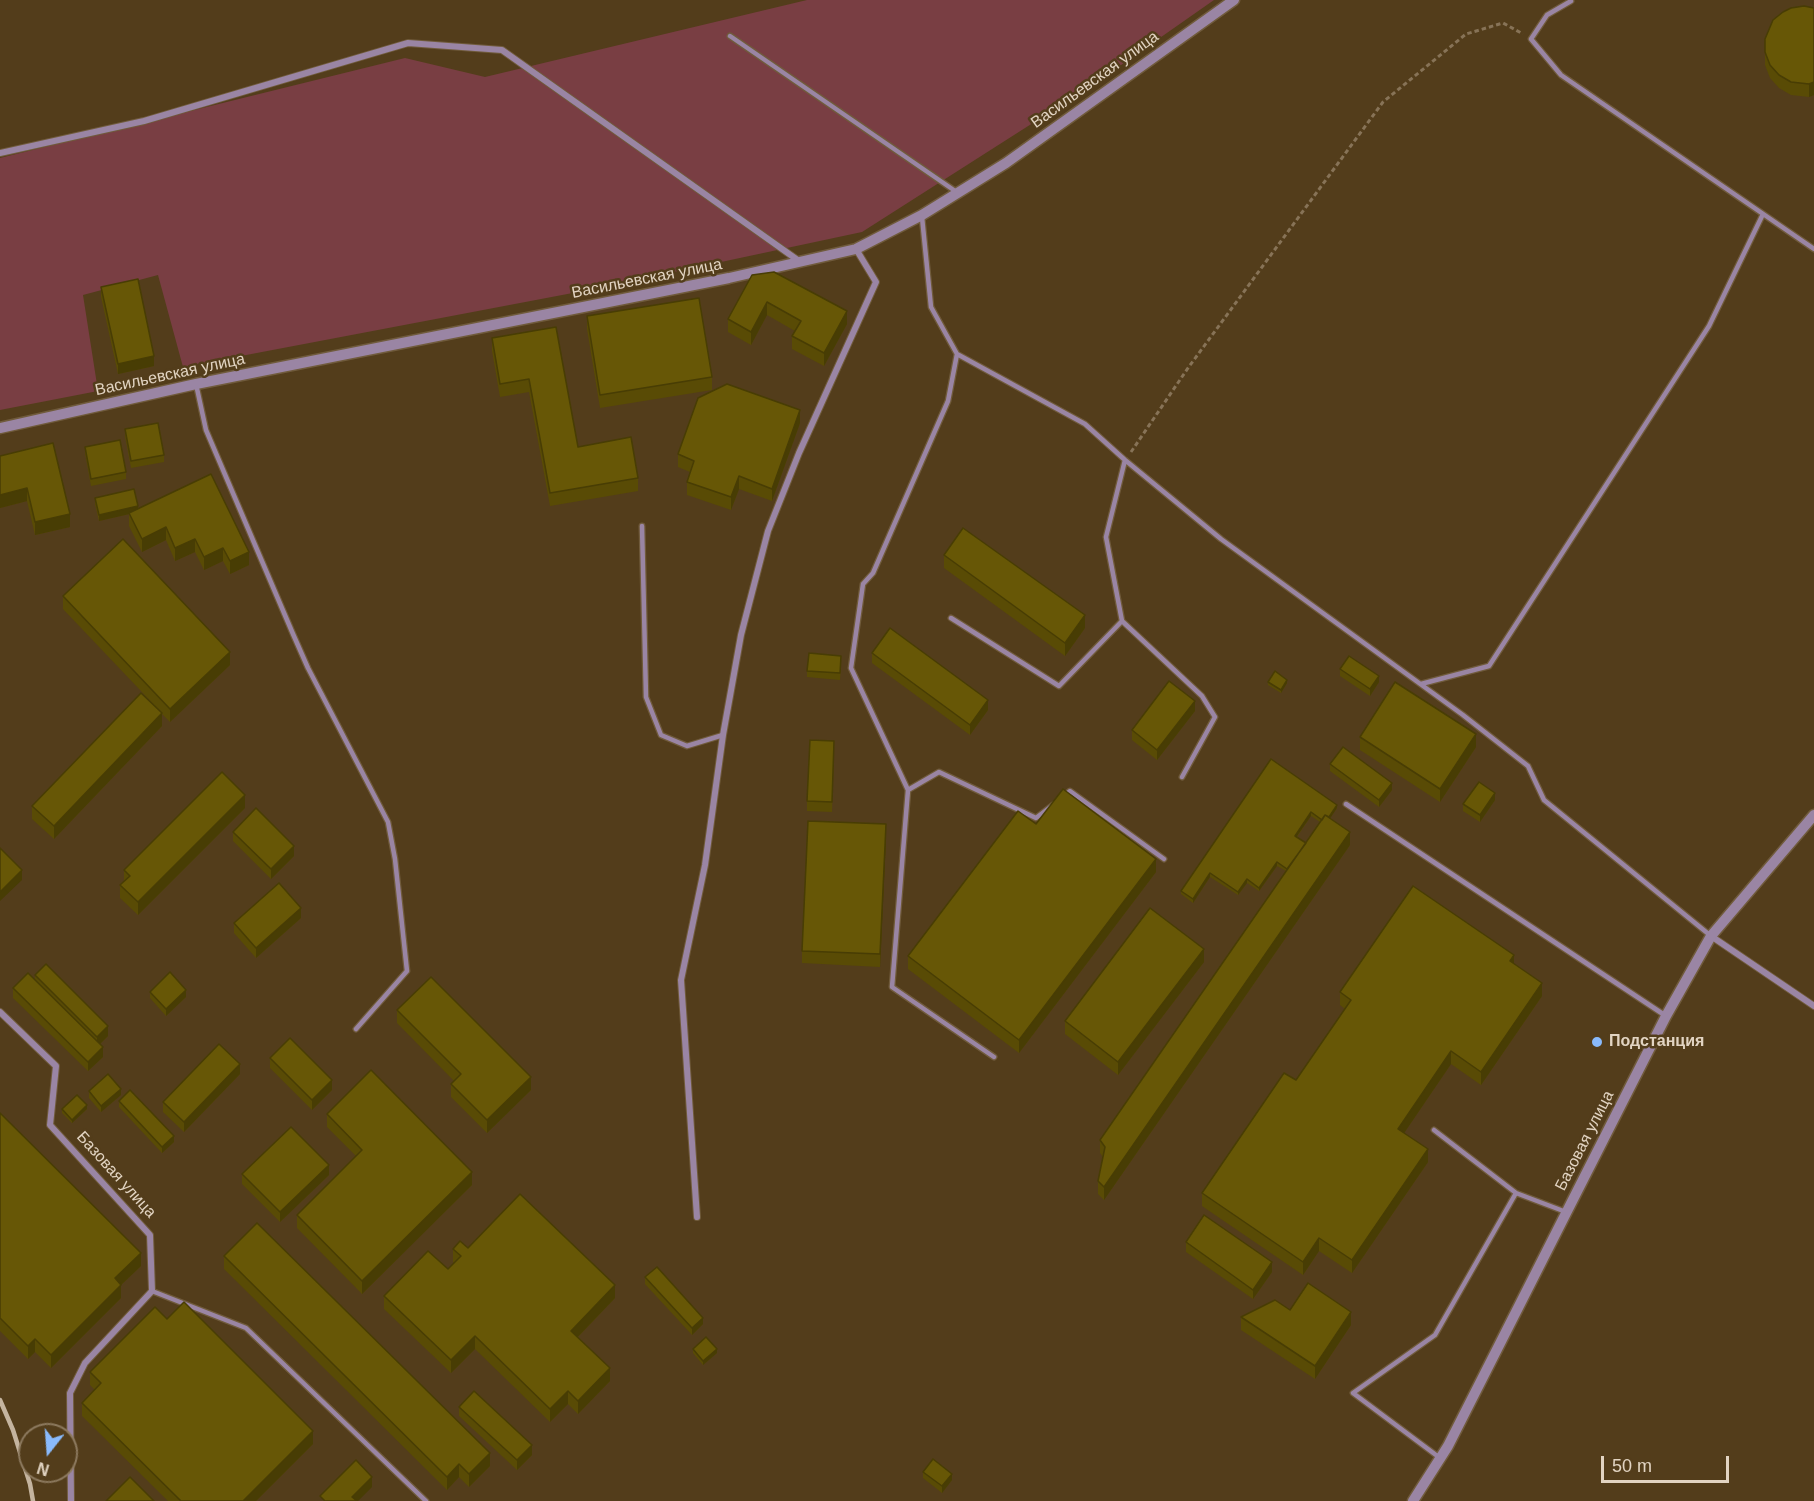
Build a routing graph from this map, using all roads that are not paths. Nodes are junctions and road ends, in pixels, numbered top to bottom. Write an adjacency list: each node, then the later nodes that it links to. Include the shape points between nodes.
1 (1234, 0): 5 (street, Васильевская улица)
2 (1571, 1): 6 (lane, via 1547,15 1531,39 1560,75)
3 (730, 36): 5 (lane)
4 (0, 153): 10 (street, via 144,120 408,43 502,51)
5 (958, 193): 7 (street, Васильевская улица)
6 (1763, 214): 9 (lane); 18 (lane, via 1709,326 1489,666)
7 (922, 215): 8 (street, Васильевская улица); 11 (lane, via 931,308)
8 (856, 249): 10 (street, Васильевская улица); 19 (street, via 876,282 768,531 741,635)
9 (1814, 249)
10 (801, 262): 12 (street, Васильевская улица)
11 (957, 354): 14 (lane, via 1085,424); 21 (lane, via 948,401 873,573 863,584 851,668)
12 (196, 384): 13 (street, Васильевская улица); 29 (lane, via 206,430 293,634 388,822 406,971)
13 (0, 428)
14 (1125, 460): 17 (lane, via 1106,537); 18 (lane, via 1221,539)
15 (642, 526): 19 (lane, via 646,697 661,735 687,746)
16 (951, 618): 17 (lane, via 1059,686)
17 (1122, 621): 20 (lane, via 1202,696 1215,717)
18 (1421, 684): 25 (lane, via 1528,765 1544,800)
19 (723, 735): 34 (street, via 705,865 681,980)
20 (1182, 777)
21 (908, 790): 24 (lane, via 939,772 1036,818 1070,791); 30 (lane, via 892,987)
22 (1346, 804): 28 (lane)
23 (1814, 815): 25 (street, Базовая улица)
24 (1164, 859)
25 (1711, 936): 26 (street); 28 (street, Базовая улица)
26 (1814, 1006)
27 (0, 1012): 35 (street, Базовая улица, via 56,1066 50,1125 150,1235)
28 (1666, 1016): 33 (street, Базовая улица)
29 (356, 1029)
30 (993, 1057)
31 (1434, 1130): 32 (lane)
32 (1516, 1193): 33 (lane); 36 (lane, via 1435,1335 1353,1393)
33 (1566, 1212): 36 (street, Базовая улица)
34 (697, 1217)
35 (152, 1291): 37 (street, via 85,1363 70,1394); 38 (lane, via 246,1328)
36 (1440, 1458): 39 (street, Базовая улица)
37 (71, 1501)
38 (426, 1501)
39 (1413, 1501)

